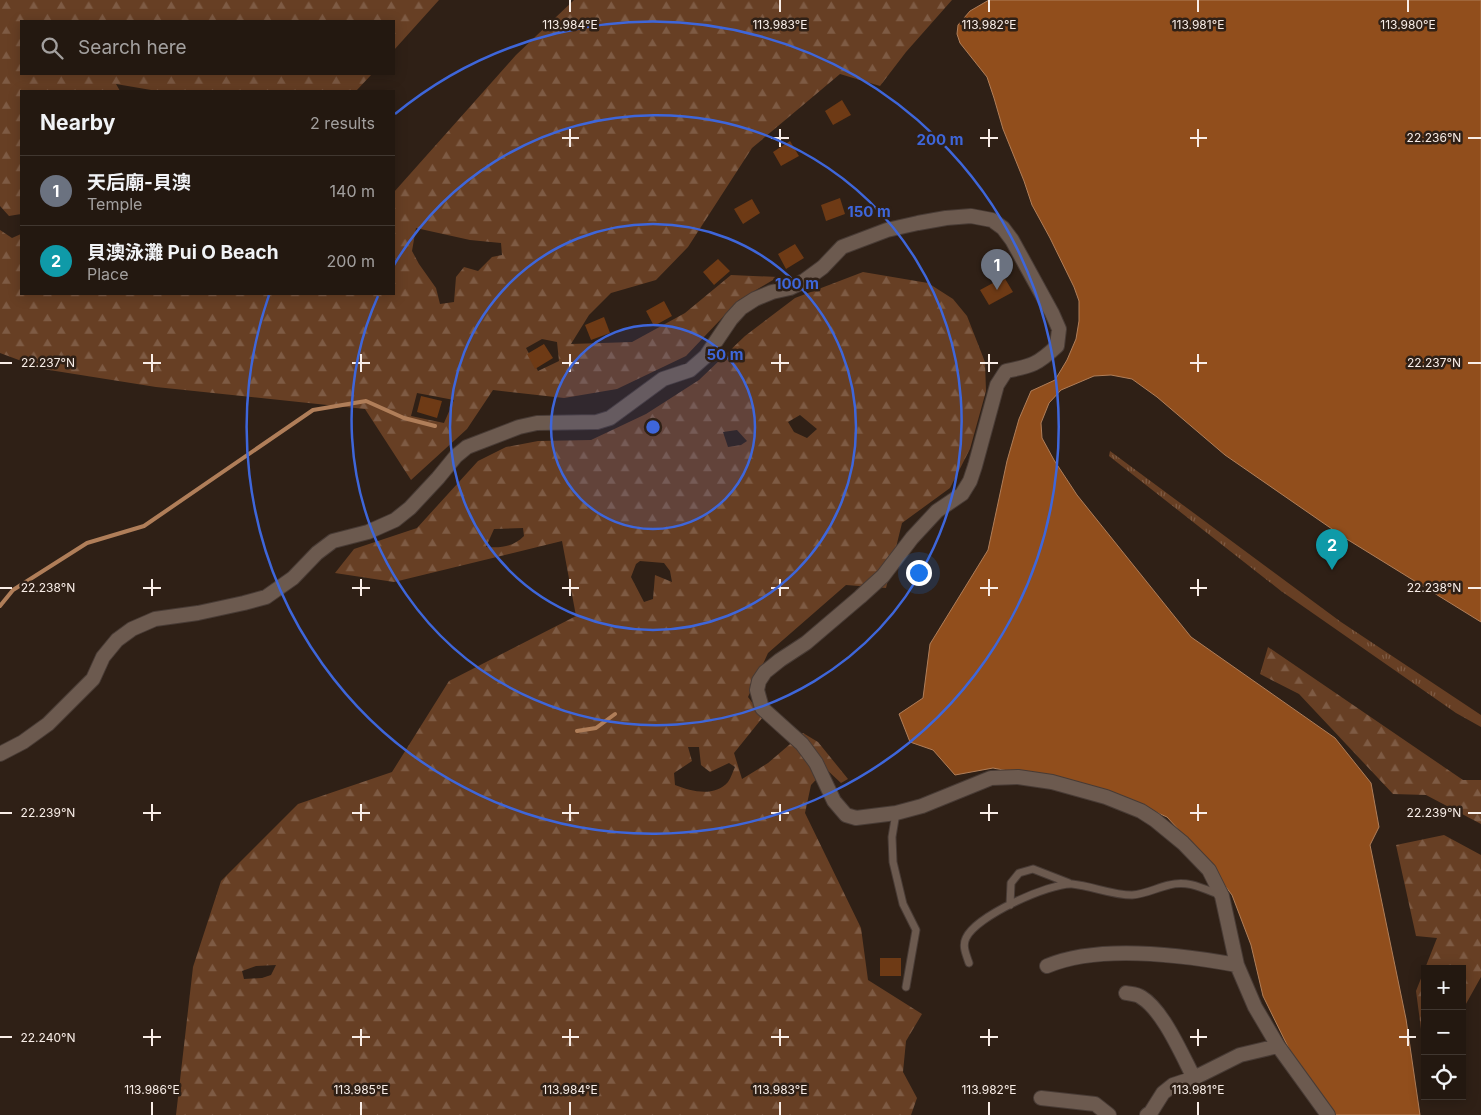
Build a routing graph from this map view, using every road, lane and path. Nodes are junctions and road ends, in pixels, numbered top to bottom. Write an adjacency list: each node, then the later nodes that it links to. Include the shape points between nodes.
1 (0, 754): 2 (street, via 48,724 93,678 103,657 117,640 132,629 155,619 266,597 333,541 368,532 396,520 467,447 537,423 597,422 610,418 663,379 690,370 706,356 741,308 755,299 804,281 842,247 902,226 971,216 992,220 1012,240 1059,329 1058,346 1036,364 1006,371 997,385 976,466 962,494 936,511 883,576 860,597 806,644 765,672 757,690 762,708 802,744 816,764 834,802 846,815 856,818)
2 (896, 813): 4 (street, via 991,778 1018,777 1052,782 1106,796 1155,820 1197,856 1209,870); 9 (lane, via 892,837 893,862 903,904 916,930)
3 (1072, 884): 4 (lane, via 1130,895 1190,883); 5 (lane, via 1037,892); 5 (lane, via 1033,869 1018,872 1011,883)
4 (1222, 896): 7 (street)
5 (1010, 905): 6 (lane, via 971,929 964,948)
6 (969, 963)
7 (1238, 965): 8 (street, via 1152,955 1100,954 1062,960); 11 (street, via 1255,1007)
8 (1047, 966)
9 (906, 986)
10 (1126, 994): 12 (street, via 1140,996 1150,1003)
11 (1278, 1046): 12 (street, via 1240,1055); 16 (street)
12 (1194, 1078): 15 (street, via 1173,1085)
13 (1041, 1098): 14 (street, via 1095,1104)
14 (1109, 1115)
15 (1147, 1115)
16 (1328, 1115)

